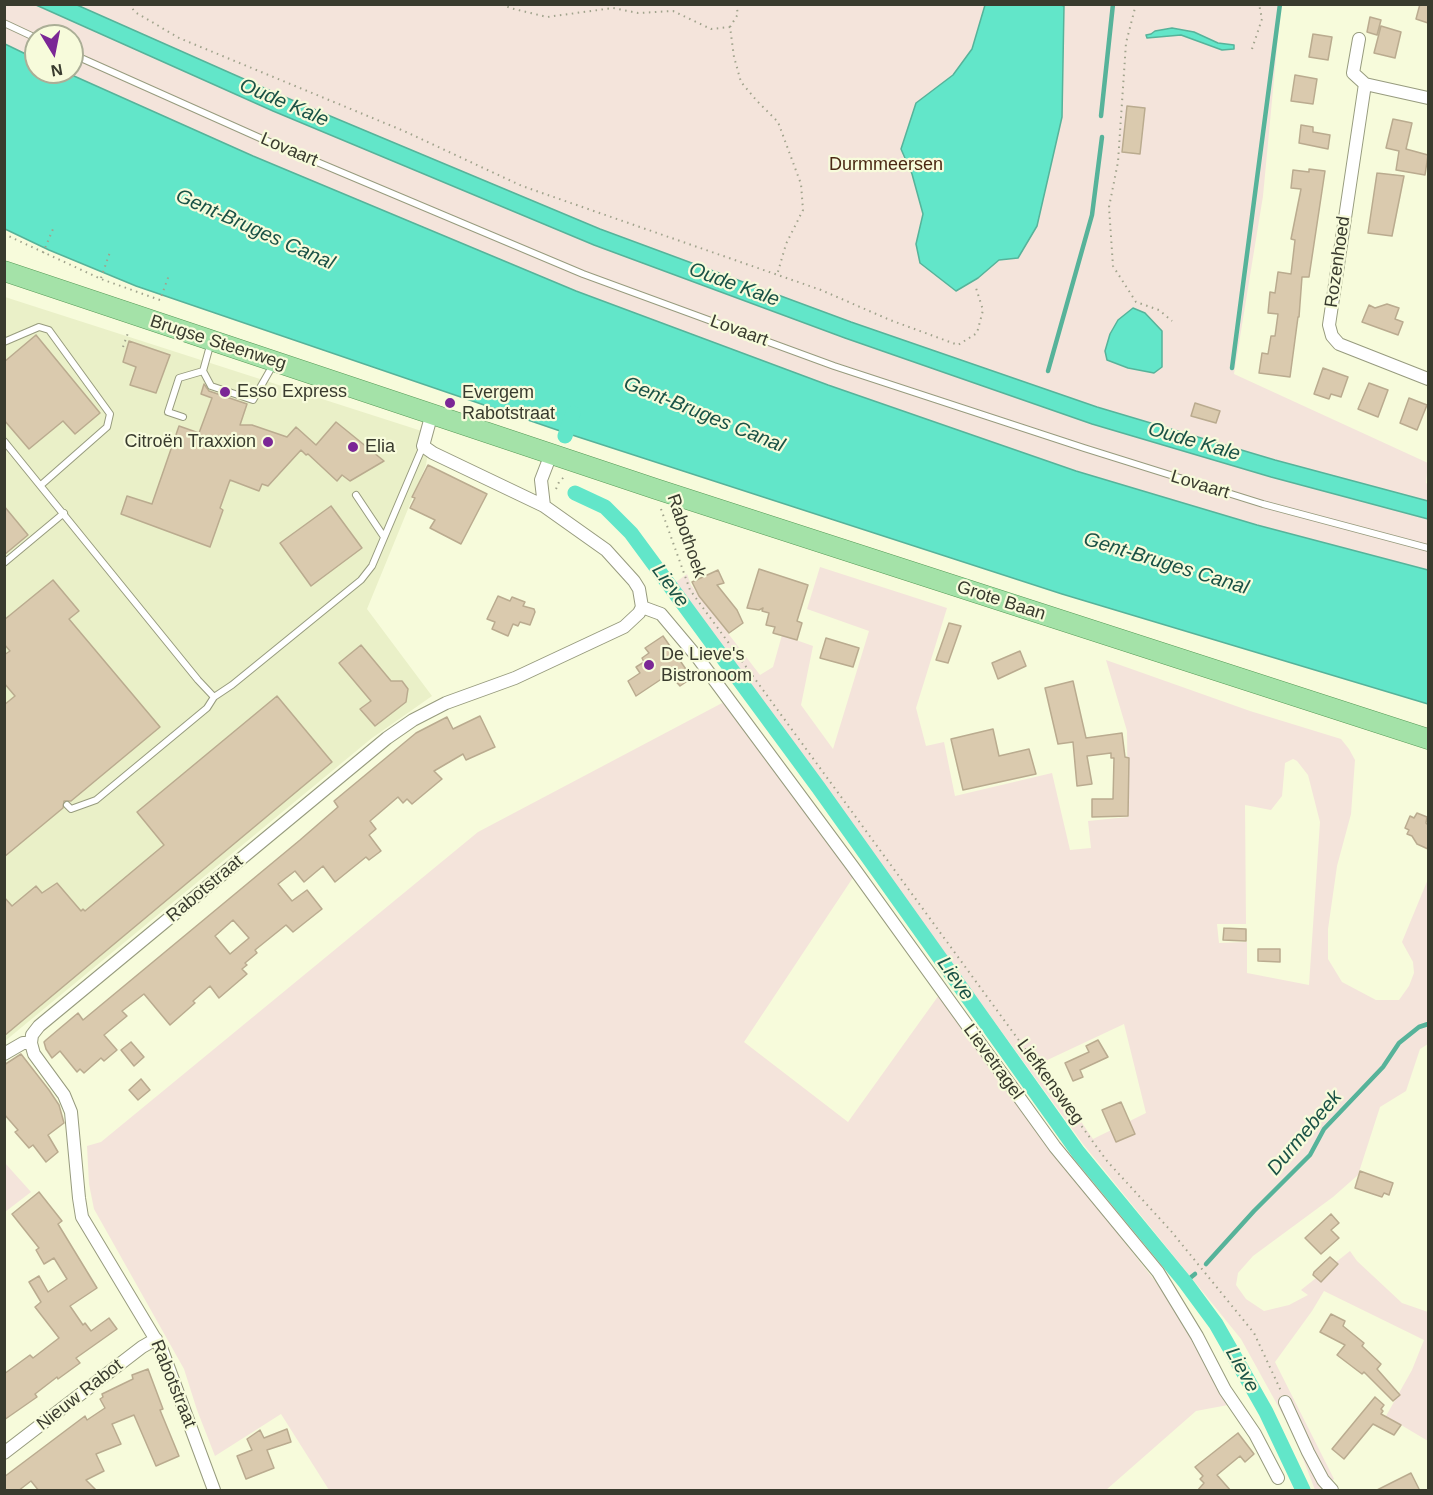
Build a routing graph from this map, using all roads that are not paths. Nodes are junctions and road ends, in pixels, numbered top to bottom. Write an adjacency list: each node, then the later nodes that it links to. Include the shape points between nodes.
1 (4, 23): 2 (lane)
2 (24, 32)
3 (1359, 39): 5 (street, via 1353,74)
4 (84, 59): 24 (lane, Lovaart, via 583,274 834,366 1263,504)
5 (1365, 84): 6 (street); 12 (street, Rozenhoed, via 1329,325 1339,344)
6 (1428, 98)
7 (4, 271): 8 (main road, Brugse Steenweg)
8 (212, 341): 10 (main road, Brugse Steenweg); 11 (lane)
9 (4, 342): 19 (lane, via 39,327 49,330 110,414 107,427)
10 (275, 362): 11 (lane, via 253,400 211,386); 13 (main road, Brugse Steenweg)
11 (203, 371): 14 (lane, via 180,378 168,412)
12 (1428, 378)
13 (432, 413): 16 (street); 17 (main road, Brugse Steenweg)
14 (183, 417)
15 (4, 441): 19 (lane)
16 (423, 446): 21 (street); 23 (lane)
17 (551, 454): 18 (main road, Brugse Steenweg); 21 (street, via 541,480)
18 (574, 462): 28 (main road, Grote Baan)
19 (41, 485): 22 (lane)
20 (356, 495): 23 (lane)
21 (544, 506): 26 (street, via 614,557 639,589)
22 (64, 513): 25 (lane); 27 (lane)
23 (384, 537): 27 (lane, via 362,580)
24 (1428, 548)
25 (4, 563)
26 (642, 607): 30 (street, Rabotstraat, via 624,627 515,678 446,703 387,738 39,1026); 35 (street, Lievetragel, via 661,614 698,658 1055,1147 1158,1272 1225,1390 1256,1434)
27 (214, 697): 29 (lane, via 207,708 96,800 71,809)
28 (1428, 740)
29 (67, 805)
30 (31, 1043): 31 (street, via 23,1043); 32 (street, Rabotstraat, via 71,1112 82,1217)
31 (4, 1054)
32 (156, 1339): 34 (street, Nieuw Rabot); 36 (street, Rabotstraat)
33 (1285, 1402): 37 (street, via 1308,1452)
34 (4, 1453)
35 (1278, 1478)
36 (214, 1491)
37 (1332, 1491)

